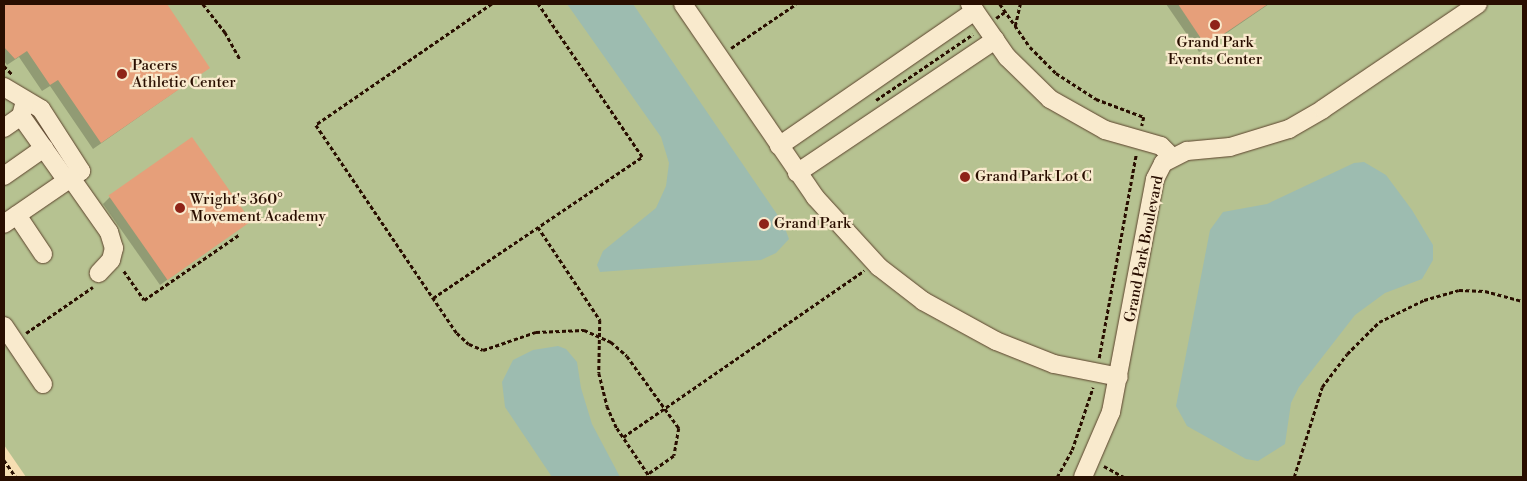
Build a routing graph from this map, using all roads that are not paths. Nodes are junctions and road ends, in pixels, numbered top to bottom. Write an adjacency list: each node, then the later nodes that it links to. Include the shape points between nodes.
1 (683, 4): 7 (street)
2 (1476, 4): 9 (street, Grand Park Boulevard, via 1289,129 1251,142 1187,151)
3 (981, 20): 7 (street); 9 (street, via 1024,76 1050,100 1105,130 1162,146); 10 (street)
4 (4, 87): 5 (street)
5 (23, 108): 6 (street); 8 (street); 12 (street, via 41,109)
6 (4, 128)
7 (779, 146): 10 (street)
8 (44, 148): 11 (street); 12 (street)
9 (1172, 157): 17 (street, Grand Park Boulevard, via 1158,170 1155,179)
10 (797, 173): 17 (street, via 855,243 879,267 923,301 996,341 1054,364 1096,375)
11 (4, 176)
12 (73, 176): 13 (street); 15 (street, via 109,232 114,248 111,260)
13 (10, 219): 14 (street)
14 (43, 254)
15 (98, 278)
16 (4, 326): 18 (street)
17 (1119, 377): 19 (street, Grand Park Boulevard, via 1102,439)
18 (43, 384)
19 (1083, 477)

